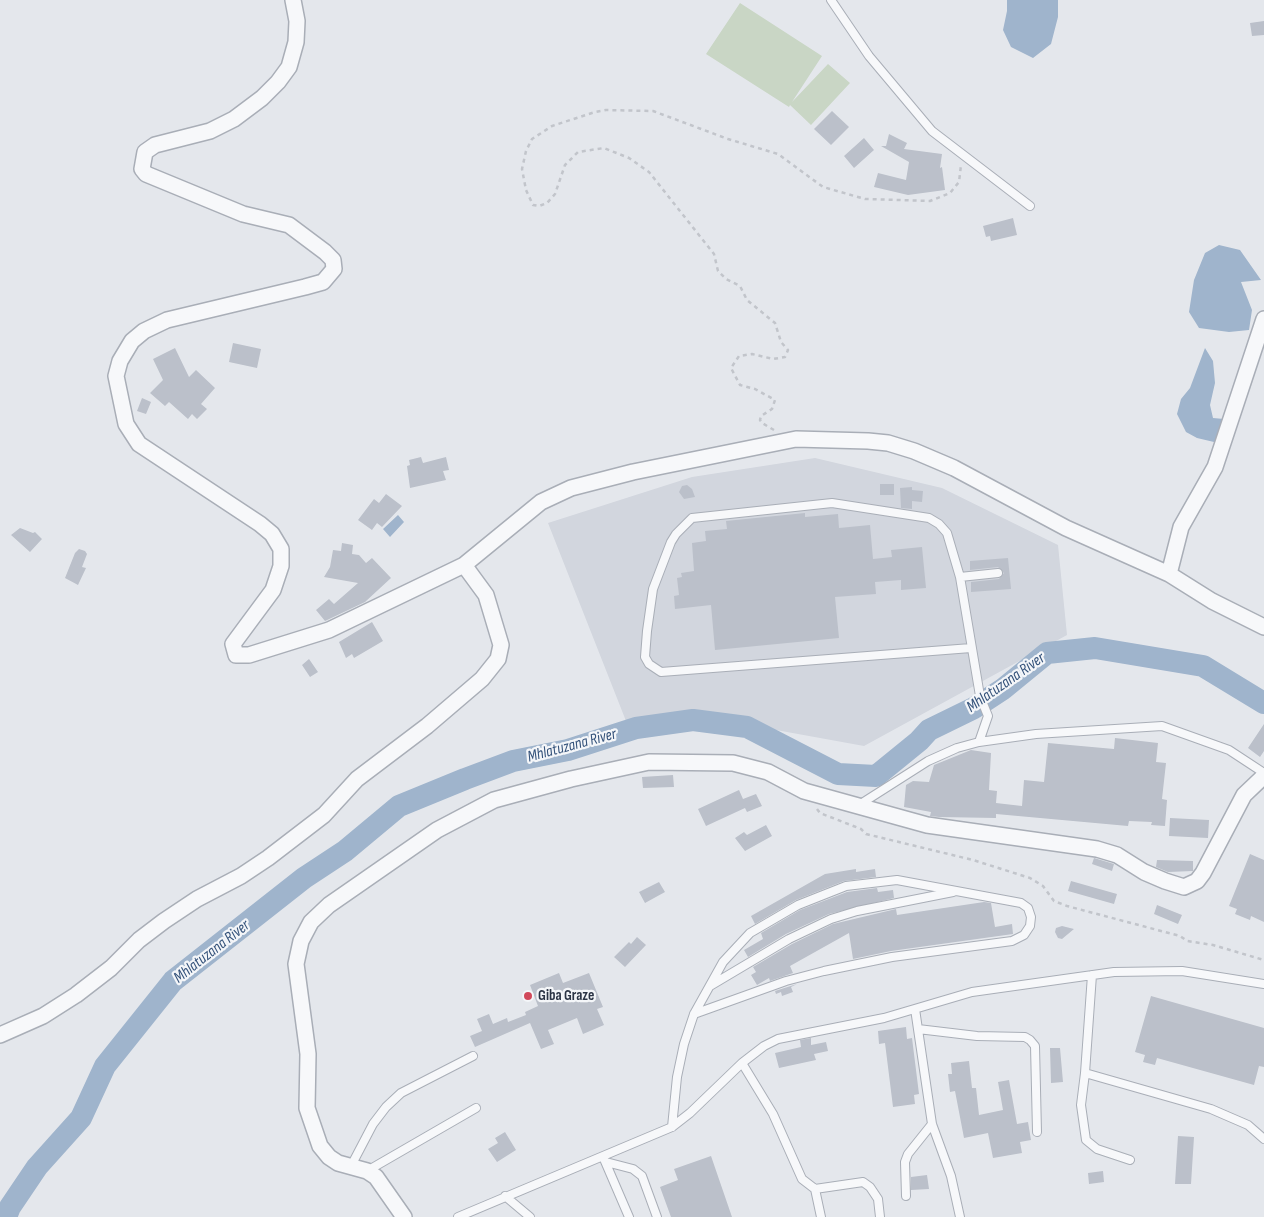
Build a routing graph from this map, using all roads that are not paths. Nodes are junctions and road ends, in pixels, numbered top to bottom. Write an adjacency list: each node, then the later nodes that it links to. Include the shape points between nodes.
1 (293, 0): 5 (street, via 296,42 289,67 278,82 234,119 210,131 155,145 145,152 142,169 146,174 243,214 289,225 325,252 333,260 334,269 323,282 166,320 144,331 132,341 120,361 116,376 126,424 139,444 260,524 272,534 281,549 281,566 273,590 232,644 236,655 249,656 329,630)
2 (831, 0): 3 (lane, via 869,56 932,131)
3 (1030, 206)
4 (1264, 319): 7 (street, via 1215,468 1181,527)
5 (464, 565): 7 (street, via 542,502 570,488 633,472 796,440 874,442 914,451 954,468 1108,548); 21 (street, via 486,595 501,645 498,659 482,679 357,779 324,815 268,858 164,921 76,995 43,1016)
6 (998, 574): 8 (lane)
7 (1169, 574): 9 (street, via 1212,601)
8 (960, 576): 10 (lane); 10 (lane, via 947,532 929,518 832,503 692,518 683,524 671,542 654,589 645,657 661,672)
9 (1264, 627)
10 (971, 648): 11 (lane, via 980,696 988,716)
11 (979, 742): 12 (lane, via 1036,734 1162,726 1229,750); 13 (lane, via 950,750 928,761)
12 (1264, 774): 13 (street, via 1244,795 1203,873 1197,881 1184,887 1165,882 1117,855 1097,849 927,825)
13 (855, 807): 32 (street, via 804,791 768,772 733,763 649,762 494,800 437,830 329,905 311,922 301,941 296,964 308,1054 307,1108 320,1146 329,1157)
14 (957, 891): 17 (lane, via 831,919 789,939); 17 (lane, via 897,880 854,884 828,892 798,905 750,934 722,962); 19 (lane, via 1021,903 1028,908 1030,926 1024,935 1012,941 824,970)
15 (1092, 975): 16 (lane, via 1182,971); 18 (lane, via 972,992); 24 (lane)
16 (1264, 984)
17 (709, 987): 19 (lane)
18 (915, 1009): 20 (lane); 23 (lane, via 778,1039)
19 (694, 1014): 27 (lane, via 677,1077)
20 (918, 1028): 26 (lane); 28 (lane, via 977,1036 1026,1037 1030,1040 1035,1046)
21 (0, 1035)
22 (473, 1056): 32 (lane, via 401,1093 373,1124)
23 (742, 1063): 27 (lane); 34 (lane, via 773,1114 797,1171)
24 (1085, 1073): 29 (lane, via 1211,1109 1248,1124); 31 (lane, via 1081,1105 1086,1140 1097,1149)
25 (476, 1108): 33 (lane)
26 (932, 1124): 36 (lane, via 905,1162); 44 (lane)
27 (672, 1127): 30 (lane)
28 (1038, 1132)
29 (1264, 1139)
30 (604, 1158): 35 (lane); 40 (lane); 41 (lane, via 642,1176)
31 (1130, 1160)
32 (351, 1166): 33 (street)
33 (367, 1171): 37 (street, via 376,1178)
34 (815, 1189): 42 (lane); 43 (lane, via 863,1182 878,1199)
35 (505, 1196): 38 (lane); 39 (lane)
36 (906, 1196)
37 (404, 1217)
38 (458, 1217)
39 (530, 1217)
40 (629, 1217)
41 (657, 1217)
42 (821, 1217)
43 (880, 1217)
44 (960, 1217)

